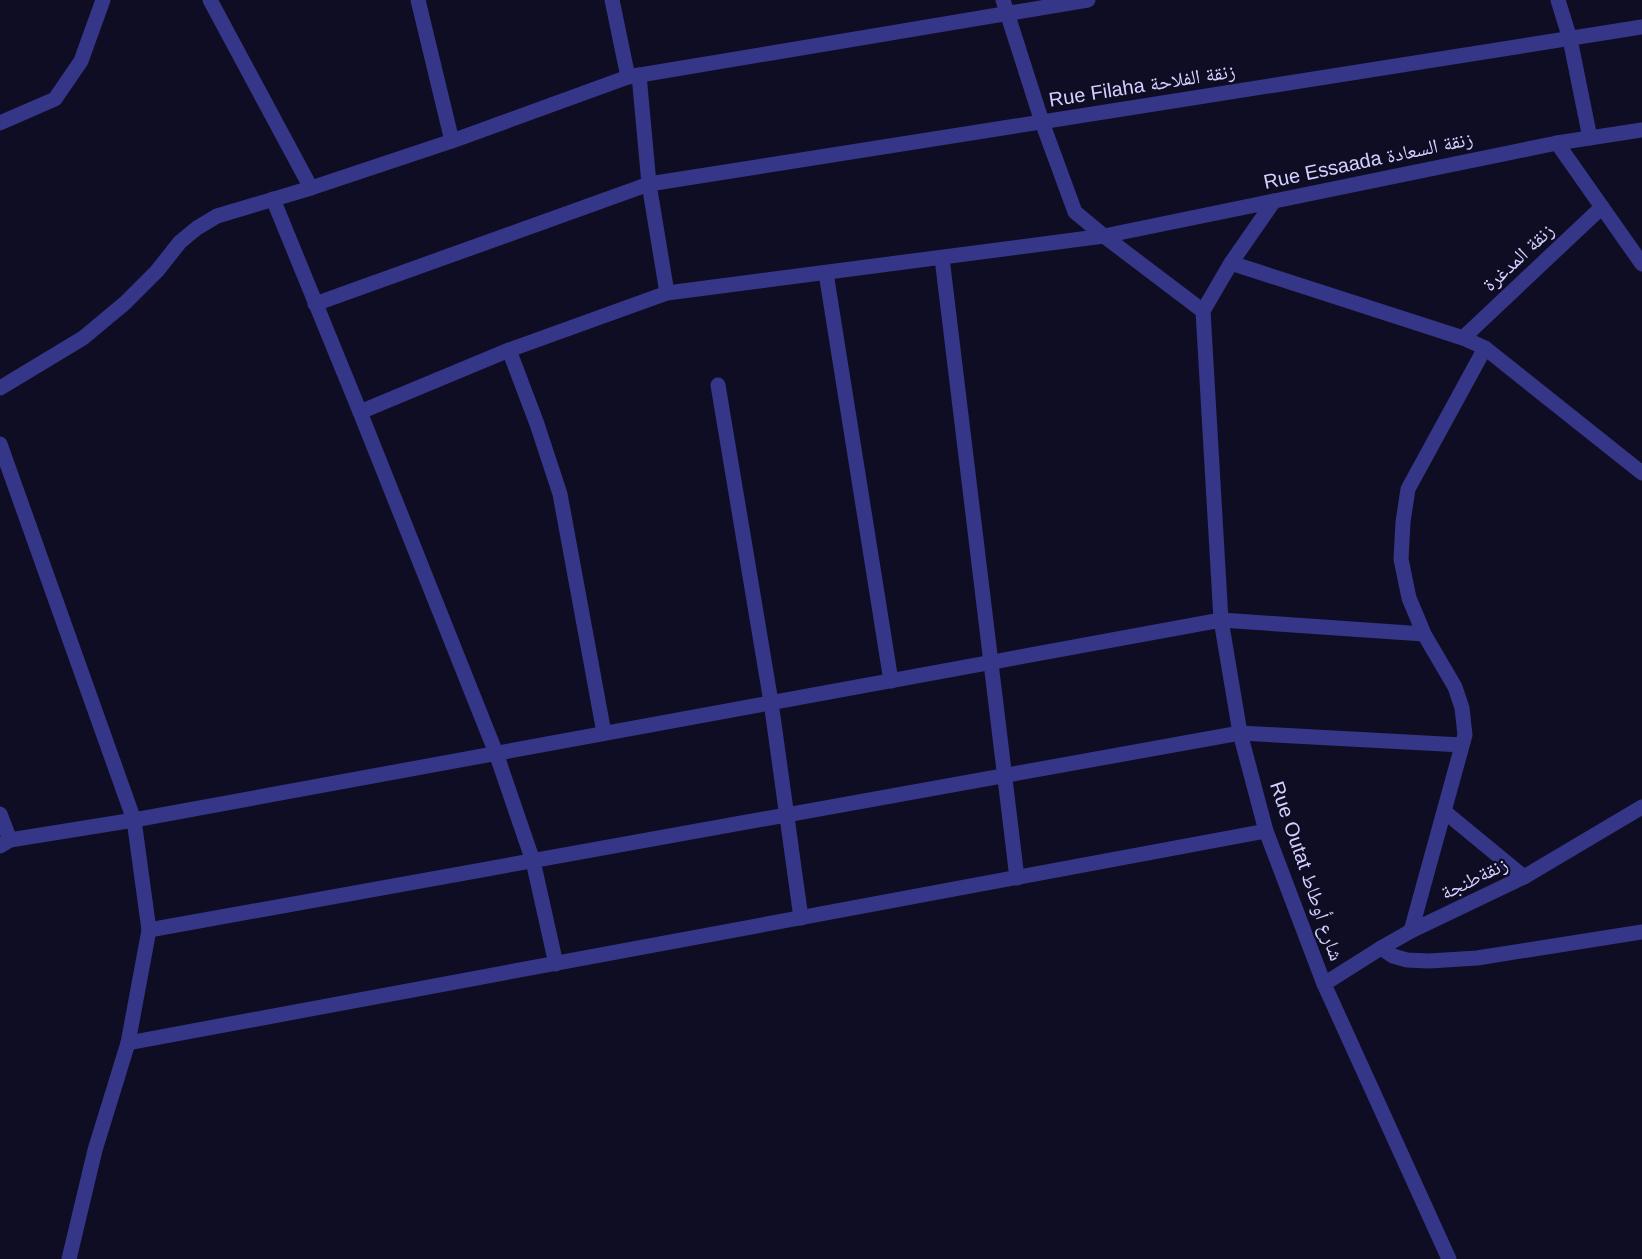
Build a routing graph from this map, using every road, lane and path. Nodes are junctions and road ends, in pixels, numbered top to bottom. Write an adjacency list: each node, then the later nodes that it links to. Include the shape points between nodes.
1 (103, 0): 12 (street, via 81,61 55,99)
2 (210, 0): 18 (street)
3 (418, 0): 15 (street)
4 (612, 0): 10 (street)
5 (1088, 0): 7 (street)
6 (1558, 0): 9 (street)
7 (1005, 6): 10 (street); 11 (street)
8 (1642, 27): 9 (street, Rue Filaha زنقة الفلاحة)
9 (1570, 39): 11 (street, Rue Filaha زنقة الفلاحة); 14 (street)
10 (633, 76): 15 (street); 17 (street)
11 (1042, 122): 17 (street, Rue Filaha زنقة الفلاحة); 22 (street, via 1075,212)
12 (0, 123)
13 (1642, 130): 14 (street, Rue Essaada زنقة السعادة)
14 (1590, 138): 16 (street, Rue Essaada زنقة السعادة)
15 (452, 141): 18 (street)
16 (1557, 143): 20 (street, Rue Essaada زنقة السعادة); 21 (street)
17 (648, 184): 27 (street); 28 (street, Rue Filaha زنقة الفلاحة)
18 (311, 188): 19 (street)
19 (273, 199): 28 (street); 34 (street, via 217,216 197,228 125,303 83,338)
20 (1274, 201): 22 (street, Rue Essaada زنقة السعادة); 24 (street)
21 (1602, 207): 25 (street); 30 (street, زنقة المدغرة)
22 (1104, 236): 23 (street, Rue Essaada زنقة السعادة); 29 (street)
23 (942, 258): 26 (street, Rue Essaada زنقة السعادة); 40 (street)
24 (1231, 263): 29 (street); 30 (street)
25 (1642, 264)
26 (826, 273): 27 (street, Rue Essaada زنقة السعادة); 41 (street)
27 (667, 293): 32 (street, Rue Essaada زنقة السعادة)
28 (315, 304): 35 (street)
29 (1203, 311): 38 (street, Rue Outat شارع أوطاط)
30 (1462, 338): 31 (street)
31 (1485, 348): 37 (street); 39 (street, via 1408,489 1401,559 1408,598)
32 (509, 350): 35 (street, Rue Essaada زنقة السعادة); 43 (street, via 560,494)
33 (718, 385): 42 (street)
34 (0, 388)
35 (360, 412): 46 (street)
36 (0, 444): 52 (street)
37 (1642, 474)
38 (1221, 620): 39 (street); 40 (street); 44 (street, Rue Outat شارع أوطاط)
39 (1424, 634): 45 (street, via 1455,687 1462,708)
40 (991, 662): 41 (street); 47 (street)
41 (891, 681): 42 (street)
42 (771, 702): 43 (street); 51 (street)
43 (604, 733): 46 (street)
44 (1240, 733): 45 (street); 47 (street); 53 (street, Rue Outat شارع أوطاط)
45 (1462, 745): 49 (street)
46 (496, 753): 52 (street); 55 (street)
47 (1005, 775): 51 (street); 57 (street)
48 (1642, 807): 56 (street, زنقةطنجة)
49 (1445, 812): 56 (street); 60 (street)
50 (0, 814): 54 (street)
51 (786, 815): 55 (street); 58 (street)
52 (134, 820): 54 (street); 59 (street)
53 (1266, 831): 57 (street); 64 (street, Rue Outat شارع أوطاط)
54 (5, 843)
55 (533, 861): 59 (street); 63 (street)
56 (1524, 877): 60 (street, زنقةطنجة)
57 (1017, 878): 58 (street)
58 (801, 918): 63 (street)
59 (149, 930): 65 (street)
60 (1411, 932): 62 (street, زنقةطنجة)
61 (1642, 932): 62 (street, via 1441,961 1407,960)
62 (1381, 948): 64 (street, زنقةطنجة)
63 (556, 964): 65 (street)
64 (1324, 984): 67 (street, Rue Outat شارع أوطاط)
65 (128, 1043): 66 (street, via 95,1150)
66 (69, 1259)
67 (1449, 1259)

